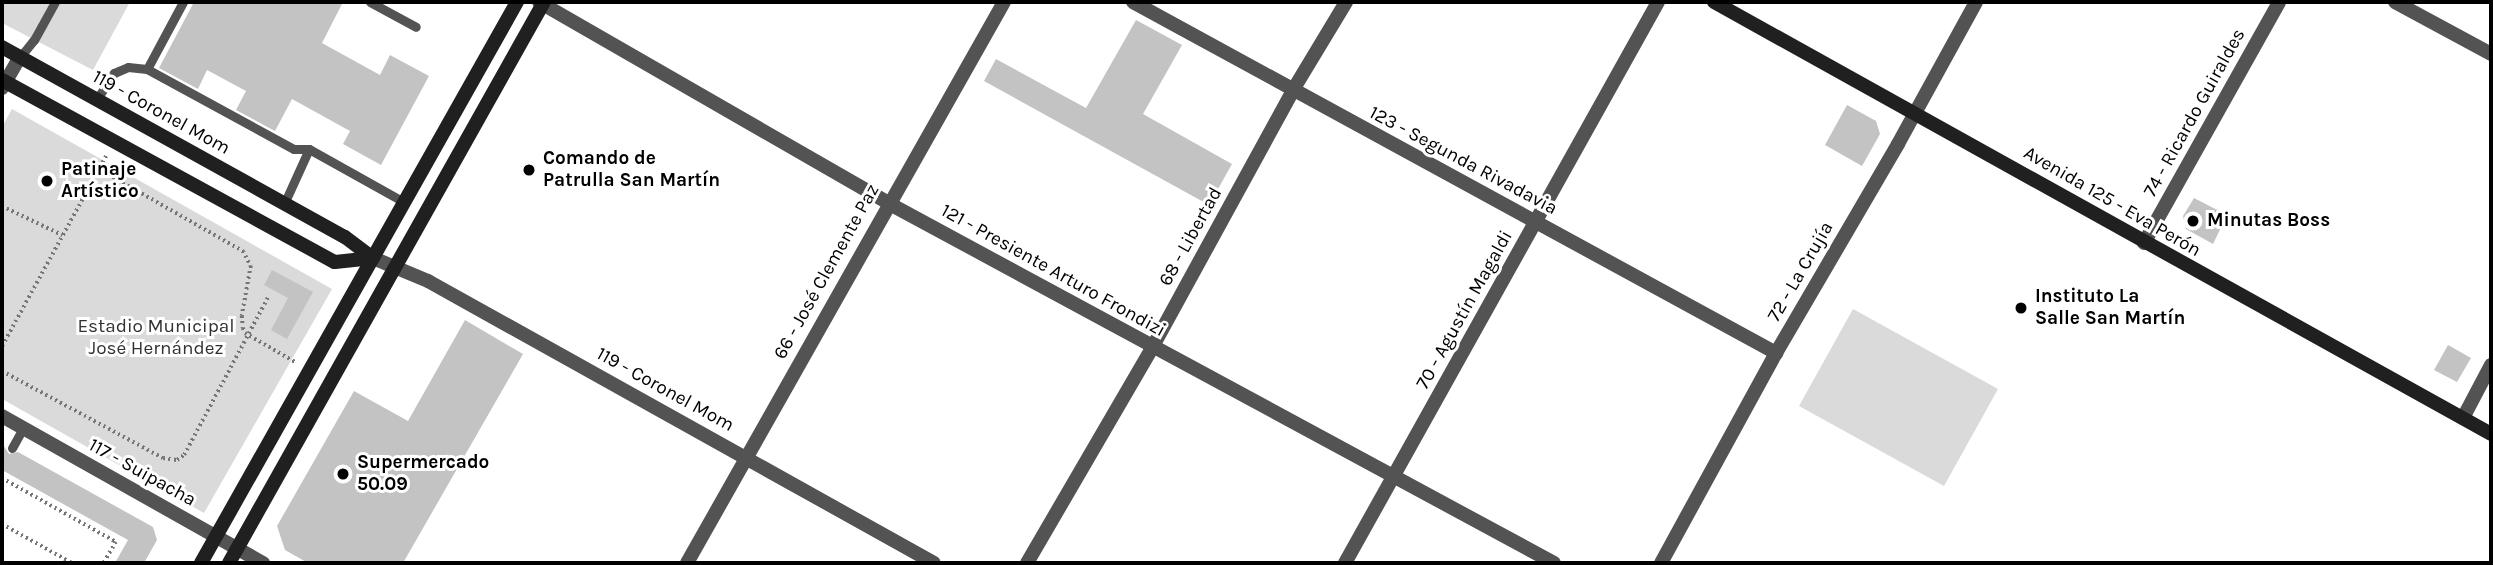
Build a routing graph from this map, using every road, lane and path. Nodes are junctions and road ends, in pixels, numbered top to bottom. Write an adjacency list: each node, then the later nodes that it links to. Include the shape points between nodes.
1 (55, 2): 17 (lane)
2 (183, 2): 18 (lane)
3 (370, 2): 14 (lane)
4 (517, 2): 26 (main road)
5 (542, 2): 27 (street, 121 - Presiente Arturo Frondizi); 34 (main road)
6 (1004, 2): 27 (street, 66 - José Clemente Paz)
7 (1133, 2): 20 (street, 123 - Segunda Rivadavia)
8 (1346, 2): 20 (street, 68 - Libertad)
9 (1658, 2): 30 (street, 70 - Agustín Magaldi)
10 (1714, 2): 22 (main road, Avenida 125 - Eva Perón)
11 (1976, 2): 22 (street, 72 - La Crujía)
12 (2279, 2): 32 (street, 74 - Ricardo Guiraldes)
13 (2395, 2): 16 (street)
14 (416, 27)
15 (2, 47): 17 (main road, 119 - Coronel Mom)
16 (2491, 54)
17 (20, 57): 19 (street); 21 (main road, 119 - Coronel Mom)
18 (147, 69): 21 (lane, via 128,67 114,72); 24 (lane, via 294,149)
19 (3, 83): 23 (main road, 119 - Coronel Mom)
20 (1293, 90): 30 (street, 123 - Segunda Rivadavia); 38 (street, 68 - Libertad)
21 (97, 99): 28 (main road, 119 - Coronel Mom)
22 (1916, 113): 32 (main road, Avenida 125 - Eva Perón); 39 (street, 72 - La Crujía)
23 (113, 143): 25 (path); 33 (main road, 119 - Coronel Mom, via 335,262)
24 (309, 149): 26 (lane); 28 (lane)
25 (99, 169): 31 (path); 36 (path, via 247,255 251,266 241,322)
26 (404, 202): 33 (main road)
27 (888, 203): 38 (street, 121 - Presiente Arturo Frondizi); 48 (street, 66 - José Clemente Paz)
28 (284, 204): 33 (main road, 119 - Coronel Mom)
29 (2, 206): 31 (path)
30 (1535, 221): 39 (street, 123 - Segunda Rivadavia); 50 (street, 70 - Agustín Magaldi)
31 (62, 235): 37 (path)
32 (2144, 243): 44 (main road, Avenida 125 - Eva Perón)
33 (373, 258): 34 (street, 119 - Coronel Mom); 41 (main road)
34 (396, 265): 48 (street, 119 - Coronel Mom); 53 (main road)
35 (268, 297): 36 (path)
36 (248, 335): 41 (path); 42 (path, via 184,454 170,461)
37 (2, 345)
38 (1152, 348): 50 (street, 121 - Presiente Arturo Frondizi); 62 (street, 68 - Libertad)
39 (1776, 353): 65 (street, 72 - La Crujía)
40 (2491, 365): 44 (street)
41 (309, 370): 52 (main road)
42 (2, 371)
43 (2, 416): 45 (street, 117 - Suipacha)
44 (2463, 418): 46 (main road, Avenida 125 - Eva Perón)
45 (23, 428): 47 (lane); 52 (street, 117 - Suipacha)
46 (2491, 434)
47 (12, 448)
48 (745, 457): 54 (street, 119 - Coronel Mom); 60 (street, 66 - José Clemente Paz)
49 (2, 478): 56 (path, via 116,541)
50 (1395, 479): 63 (street, 70 - Agustín Magaldi); 64 (street, 121 - Presiente Arturo Frondizi)
51 (2, 524): 55 (path)
52 (216, 537): 53 (street, 117 - Suipacha); 57 (main road)
53 (237, 549): 58 (main road); 59 (street, 117 - Suipacha)
54 (913, 558): 61 (street, 119 - Coronel Mom)
55 (72, 563)
56 (104, 563)
57 (201, 563)
58 (229, 563)
59 (263, 563)
60 (687, 563)
61 (934, 563)
62 (1027, 563)
63 (1345, 563)
64 (1553, 563)
65 (1661, 563)

